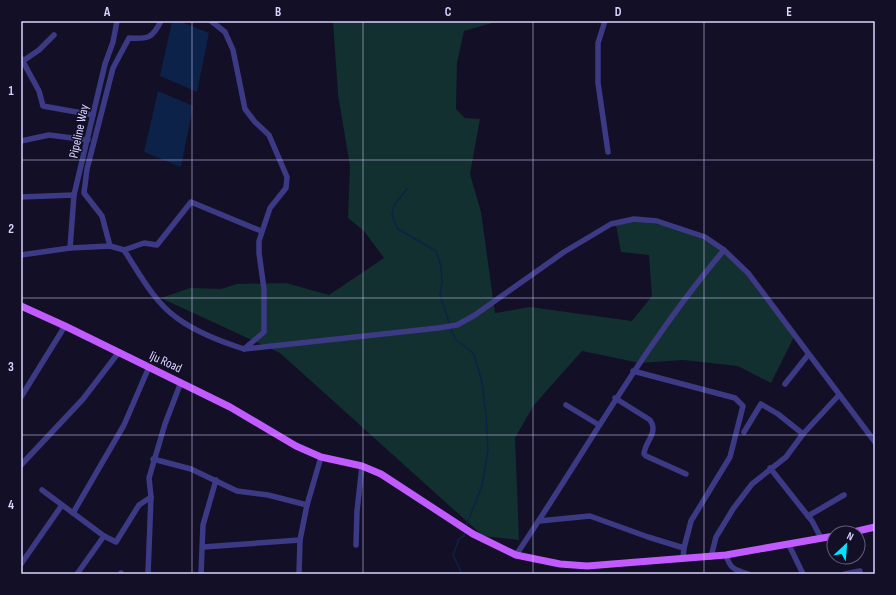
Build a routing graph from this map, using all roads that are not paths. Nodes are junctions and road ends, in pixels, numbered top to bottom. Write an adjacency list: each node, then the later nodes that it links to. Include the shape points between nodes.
1 (117, 21): 7 (street, Pipeline Way)
2 (161, 21): 14 (street, via 152,35 146,38 129,38 117,59 87,169 84,193 102,216)
3 (211, 21): 13 (street, via 225,32 233,50 245,109 270,135 288,177 286,188 270,208)
4 (605, 21): 10 (street, via 598,44 598,83)
5 (54, 35): 6 (street, via 38,50)
6 (22, 59): 7 (street, via 39,91 43,106)
7 (92, 114): 8 (street, Pipeline Way)
8 (88, 140): 9 (street, via 49,135); 11 (street, Pipeline Way)
9 (21, 142)
10 (608, 152)
11 (74, 196): 12 (street); 15 (street, Pipeline Way)
12 (21, 197)
13 (261, 231): 16 (street, via 191,202 157,245 144,243); 21 (street, via 259,253 264,289 264,332)
14 (110, 246): 15 (street); 16 (street)
15 (70, 248): 18 (street)
16 (124, 250): 21 (street, via 149,287 176,318 223,342)
17 (724, 250): 21 (street, via 699,234 657,221 634,219 611,224 564,252 457,325); 23 (street, via 748,273); 25 (street, via 688,293)
18 (21, 255)
19 (21, 306): 20 (main road, Iju Road)
20 (65, 326): 22 (main road, Iju Road); 29 (street)
21 (244, 349)
22 (119, 352): 24 (main road, Iju Road); 38 (street, via 83,399)
23 (808, 355): 27 (street); 28 (street)
24 (149, 367): 26 (main road, Iju Road); 48 (street, via 124,425)
25 (633, 371): 30 (street); 58 (street, via 735,398 743,406 730,458 691,521)
26 (181, 382): 36 (main road, Iju Road, via 296,446); 37 (street)
27 (785, 384)
28 (839, 395): 34 (street); 35 (street)
29 (21, 397)
30 (615, 398): 32 (street); 41 (street, via 653,424 653,433 644,450 646,456)
31 (566, 406): 32 (street)
32 (599, 425): 50 (street)
33 (744, 432): 34 (street, via 761,404)
34 (803, 434): 40 (street, via 786,458)
35 (875, 442)
36 (321, 457): 39 (main road, Iju Road); 47 (street)
37 (153, 459): 42 (street, via 192,469); 45 (street, via 149,478)
38 (21, 465)
39 (362, 466): 55 (street); 59 (main road, Iju Road, via 381,474 473,534)
40 (770, 468): 49 (street); 61 (street, via 752,484 732,509 716,537)
41 (686, 474)
42 (216, 480): 47 (street, via 242,492 268,495); 57 (street, via 203,525)
43 (42, 490): 46 (street)
44 (844, 495): 49 (street)
45 (151, 497): 51 (street, via 139,505 116,542); 66 (street)
46 (62, 505): 48 (street); 63 (street)
47 (307, 505): 54 (street)
48 (73, 513): 51 (street)
49 (808, 516): 53 (street)
50 (539, 521): 58 (street, via 590,516); 59 (street)
51 (104, 536): 65 (street)
52 (826, 537): 53 (main road, Iju Road)
53 (821, 538): 56 (main road, Iju Road)
54 (300, 540): 57 (street); 68 (street)
55 (356, 545)
56 (789, 545): 60 (main road, Iju Road); 70 (street)
57 (203, 547): 67 (street)
58 (684, 548): 62 (street)
59 (516, 555): 62 (main road, Iju Road, via 560,564 587,566)
60 (726, 555): 61 (main road, Iju Road); 69 (street, via 728,564 733,569)
61 (711, 557): 62 (main road, Iju Road)
62 (683, 558)
63 (21, 564)
64 (860, 571): 71 (street)
65 (77, 574)
66 (148, 574)
67 (201, 574)
68 (299, 574)
69 (748, 574)
70 (802, 574)
71 (845, 574)

